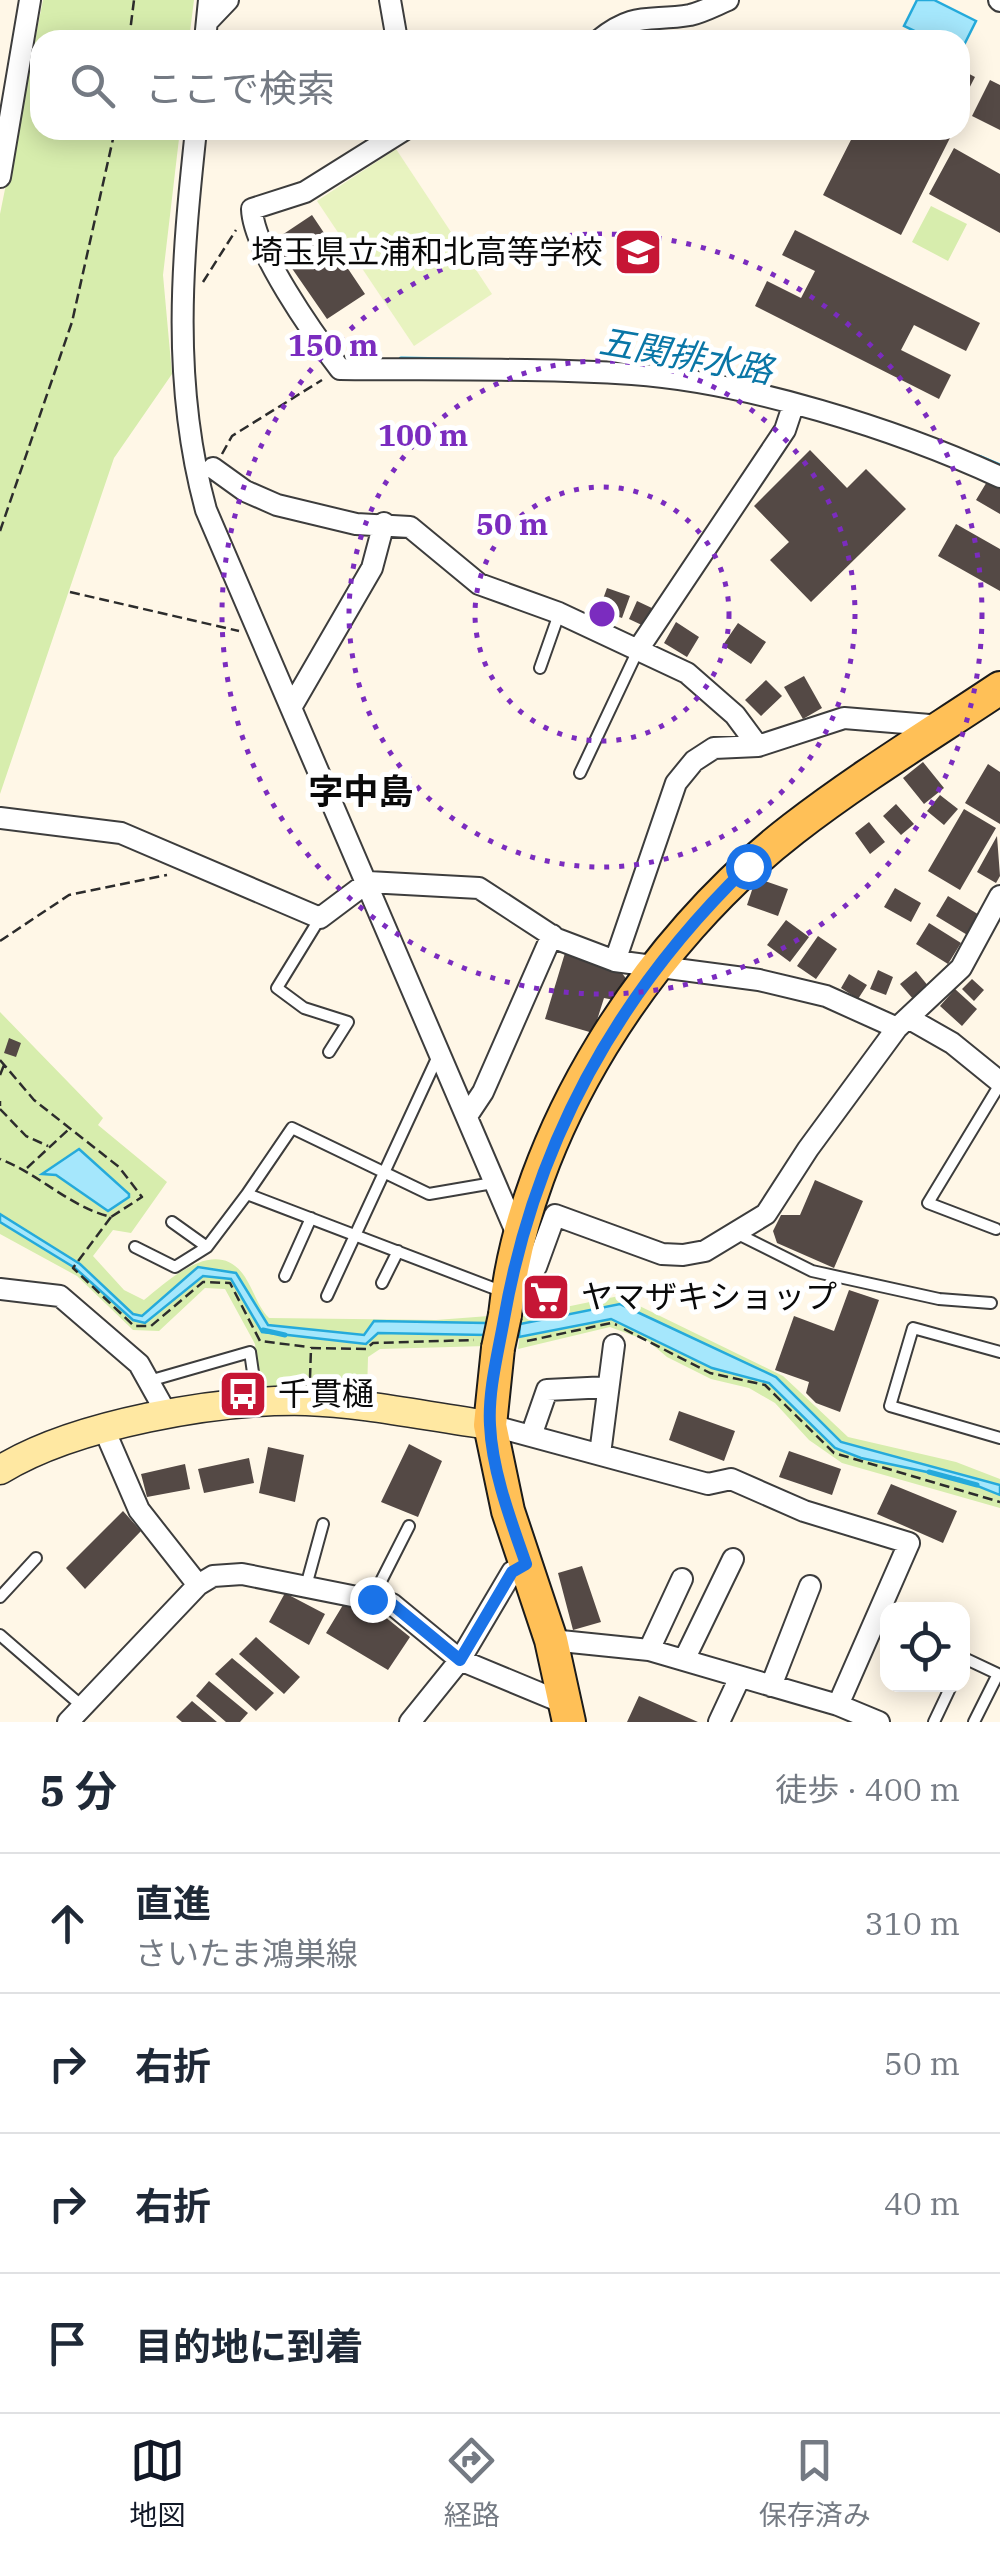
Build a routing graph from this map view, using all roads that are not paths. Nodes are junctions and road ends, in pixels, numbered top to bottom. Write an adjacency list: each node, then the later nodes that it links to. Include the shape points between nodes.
1 (30, 0): 13 (street)
2 (209, 0): 7 (street)
3 (228, 0): 8 (street)
4 (390, 0): 9 (street)
5 (728, 0): 6 (street)
6 (690, 7): 10 (street)
7 (206, 30)
8 (207, 30)
9 (395, 30)
10 (611, 30)
11 (195, 140): 14 (street, via 180,302)
12 (388, 140): 15 (street, via 305,192 252,209 252,229 293,306 340,368 634,374)
13 (0, 178)
14 (184, 400): 16 (street); 18 (street)
15 (793, 406): 17 (street); 21 (street, via 785,430)
16 (212, 468): 18 (street); 19 (street, via 277,504 356,524)
17 (999, 472)
18 (210, 518): 24 (street)
19 (384, 523): 20 (street, via 424,535 478,584); 24 (street, via 372,568)
20 (559, 613): 21 (street); 22 (lane)
21 (639, 648): 26 (street, via 719,699); 27 (lane)
22 (540, 668)
23 (1000, 688): 25 (main road)
24 (292, 706): 29 (street)
25 (943, 726): 26 (street, via 844,718); 34 (main road, via 791,830 714,900)
26 (758, 746): 33 (street, via 714,748 676,784)
27 (580, 772)
28 (0, 818): 31 (street, via 122,834)
29 (368, 882): 31 (street); 32 (street, via 479,888); 36 (street)
30 (1000, 896): 35 (street, via 960,968)
31 (320, 918): 37 (lane, via 277,988 304,1008 348,1022)
32 (552, 936): 33 (street); 39 (street)
33 (615, 961): 34 (street)
34 (657, 966): 35 (street, via 826,996); 56 (main road, via 584,1076)
35 (904, 1024): 38 (street, via 952,1044); 46 (street, via 766,1214)
36 (441, 1049): 39 (street); 40 (lane)
37 (329, 1052)
38 (1000, 1083): 45 (lane, via 928,1202)
39 (468, 1113): 41 (street)
40 (386, 1173): 41 (lane, via 429,1194); 42 (lane, via 292,1128); 47 (lane)
41 (493, 1183): 56 (street)
42 (248, 1194): 43 (lane); 48 (lane)
43 (311, 1218): 47 (lane); 51 (lane)
44 (172, 1222): 48 (lane)
45 (996, 1228)
46 (736, 1233): 55 (lane, via 812,1271 939,1299); 56 (street, via 705,1251 662,1254 555,1214 536,1267)
47 (358, 1236): 50 (lane); 54 (lane)
48 (208, 1246): 49 (lane, via 175,1267)
49 (136, 1247)
50 (398, 1251): 52 (lane); 56 (lane)
51 (285, 1276)
52 (382, 1283)
53 (0, 1290): 59 (street, via 60,1296 140,1364)
54 (327, 1296)
55 (990, 1303)
56 (508, 1306): 63 (main road)
57 (614, 1345): 60 (street)
58 (1000, 1352): 66 (lane, via 913,1328 890,1406)
59 (149, 1381): 61 (lane, via 250,1352); 62 (street)
60 (608, 1388): 65 (street, via 547,1390); 67 (street)
61 (257, 1402): 62 (street); 63 (street, via 310,1402)
62 (168, 1416): 64 (street)
63 (490, 1425): 65 (street); 73 (main road)
64 (104, 1429): 68 (street, via 51,1442); 75 (street, via 139,1510)
65 (532, 1434): 67 (street)
66 (1000, 1438)
67 (600, 1454): 89 (street, via 708,1484 731,1479 908,1543)
68 (0, 1470)
69 (323, 1524): 76 (lane)
70 (410, 1526): 79 (lane)
71 (36, 1558): 78 (lane)
72 (733, 1558): 84 (street)
73 (526, 1564): 81 (main road); 83 (street, via 512,1572)
74 (682, 1579): 82 (street)
75 (198, 1584): 76 (street, via 242,1574); 91 (street)
76 (306, 1586): 79 (street)
77 (810, 1586): 87 (street)
78 (0, 1596)
79 (372, 1599): 83 (street, via 392,1604)
80 (0, 1635): 91 (lane)
81 (551, 1640): 82 (street); 90 (main road)
82 (648, 1650): 84 (street)
83 (460, 1660): 90 (street); 92 (street)
84 (684, 1660): 86 (street)
85 (970, 1661): 96 (lane, via 998,1674)
86 (740, 1677): 87 (street); 93 (street)
87 (770, 1686): 89 (street)
88 (948, 1692): 95 (lane)
89 (838, 1706): 94 (street)
90 (567, 1713)
91 (75, 1714)
92 (410, 1722)
93 (719, 1722)
94 (879, 1722)
95 (934, 1722)
96 (974, 1722)

